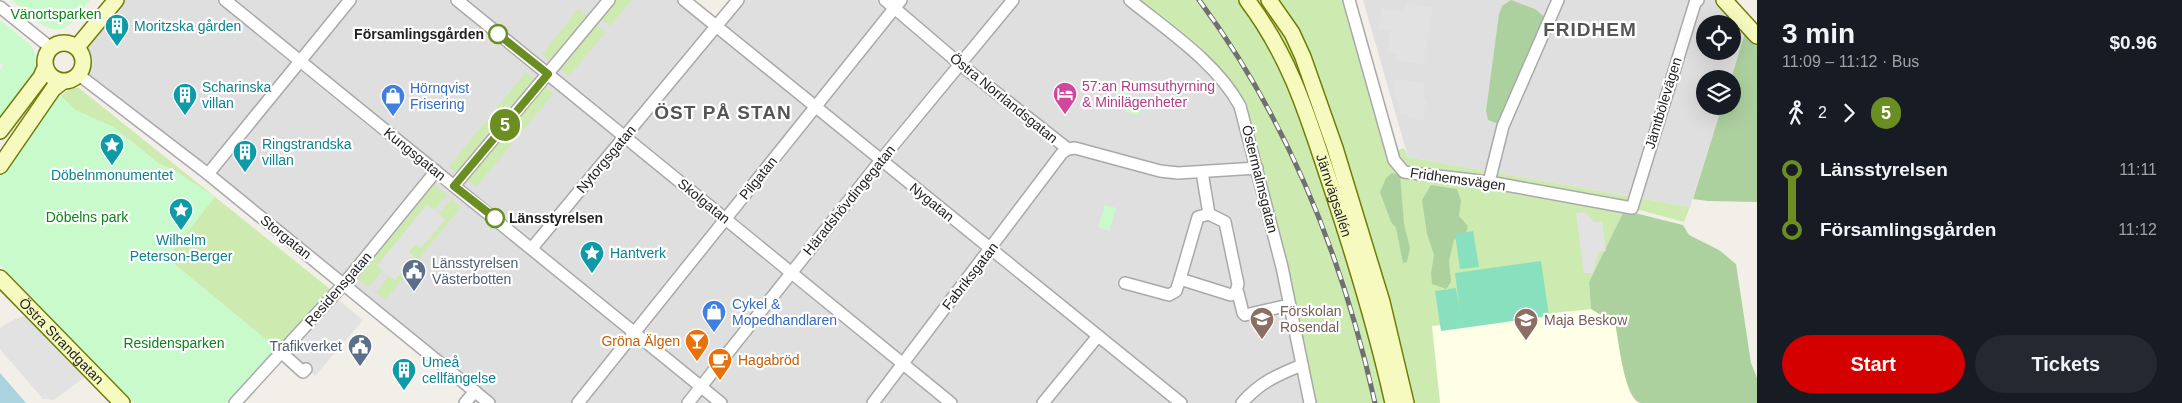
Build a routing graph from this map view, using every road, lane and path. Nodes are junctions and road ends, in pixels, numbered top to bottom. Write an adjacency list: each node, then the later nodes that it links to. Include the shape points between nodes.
1 (116, 0): 23 (main road)
2 (225, 0): 25 (street, Kungsgatan)
3 (350, 0): 25 (street)
4 (457, 0): 28 (street, Skolgatan)
5 (609, 0): 28 (street)
6 (684, 0): 20 (street, Nygatan)
7 (738, 0): 20 (street, Nytorgsgatan)
8 (885, 0): 18 (street, Östra Norrlandsgatan)
9 (1014, 0): 26 (street, Häradshövdingegatan)
10 (1130, 0): 37 (street, Östermalmsgatan, via 1186,46 1227,86 1240,106)
11 (1247, 0): 76 (main road, Järnvägsallén, via 1276,43 1298,89 1370,305)
12 (1269, 0): 21 (main road, Järnvägsallén)
13 (1281, 0): 21 (main road)
14 (1349, 0): 41 (street, Fridhemsvägen, via 1397,166 1404,172)
15 (1558, 0): 41 (street, via 1503,126)
16 (1698, 0): 43 (street, Jämtbölevägen, via 1669,81)
17 (1724, 0): 22 (main road)
18 (898, 4): 26 (street, Östra Norrlandsgatan); 31 (street, Pilgatan)
19 (0, 7): 24 (street)
20 (716, 27): 31 (street, Nygatan); 33 (street, Nytorgsgatan)
21 (1292, 33): 77 (main road, Järnvägsallén, via 1317,95 1366,248)
22 (1757, 36)
23 (77, 47): 24 (main road, via 65,43); 29 (main road, via 84,61)
24 (51, 48): 27 (main road)
25 (301, 61): 38 (street, Kungsgatan); 40 (street)
26 (961, 65): 34 (street, Östra Norrlandsgatan); 35 (street, Häradshövdingegatan)
27 (45, 68): 30 (main road, via 52,78); 32 (main road)
28 (548, 74): 33 (street, Skolgatan); 42 (street)
29 (79, 75): 30 (main road); 40 (street, Storgatan)
30 (62, 82): 36 (main road, via 53,88)
31 (816, 107): 35 (street, Nygatan); 45 (street, Pilgatan)
32 (0, 131)
33 (624, 137): 45 (street, Skolgatan); 46 (street, Nytorgsgatan)
34 (1068, 149): 39 (street, Östra Norrlandsgatan, via 1076,148 1160,171); 47 (street, Fabriksgatan)
35 (881, 160): 47 (street, Nygatan); 48 (street, Häradshövdingegatan)
36 (0, 166)
37 (1257, 168): 39 (street, Östra Norrlandsgatan); 54 (street, Östermalmsgatan)
38 (436, 171): 42 (street, Kungsgatan); 51 (street, Residensgatan)
39 (1202, 172): 44 (street)
40 (208, 174): 51 (street, Storgatan)
41 (1490, 182): 43 (street, Fridhemsvägen)
42 (454, 186): 46 (street, Kungsgatan)
43 (1632, 208)
44 (1209, 214): 49 (street, via 1198,217); 53 (street, via 1225,222 1238,284)
45 (725, 218): 48 (street, Skolgatan); 55 (street, Pilgatan)
46 (532, 248): 55 (street, Kungsgatan)
47 (991, 249): 56 (street, Nygatan); 58 (street, Fabriksgatan)
48 (791, 272): 58 (street, Skolgatan); 61 (street, Häradshövdingegatan)
49 (1180, 279): 50 (street, via 1176,291 1169,295); 53 (street, via 1231,295)
50 (1125, 283)
51 (343, 285): 57 (street, Residensgatan); 62 (street, Storgatan)
52 (3, 287): 63 (main road, Östra Strandgatan)
53 (1236, 292): 54 (street, via 1246,315)
54 (1289, 305): 59 (street, Östermalmsgatan)
55 (635, 331): 61 (street, Kungsgatan); 67 (street, Pilgatan)
56 (1098, 336): 72 (street); 73 (street, Nygatan)
57 (281, 352): 60 (street, via 303,372); 64 (street, Residensgatan)
58 (903, 363): 70 (street, Fabriksgatan); 71 (street, Skolgatan)
59 (1302, 365): 74 (street, via 1269,378); 75 (street, Östermalmsgatan)
60 (306, 369)
61 (701, 386): 68 (street, Häradshövdingegatan); 69 (street, Kungsgatan)
62 (475, 392): 65 (street); 66 (street, Storgatan)
63 (122, 403)
64 (235, 403)
65 (465, 403)
66 (489, 403)
67 (578, 403)
68 (688, 403)
69 (722, 403)
70 (873, 403)
71 (951, 403)
72 (1042, 403)
73 (1181, 403)
74 (1242, 403)
75 (1310, 403)
76 (1393, 403)
77 (1406, 403)

